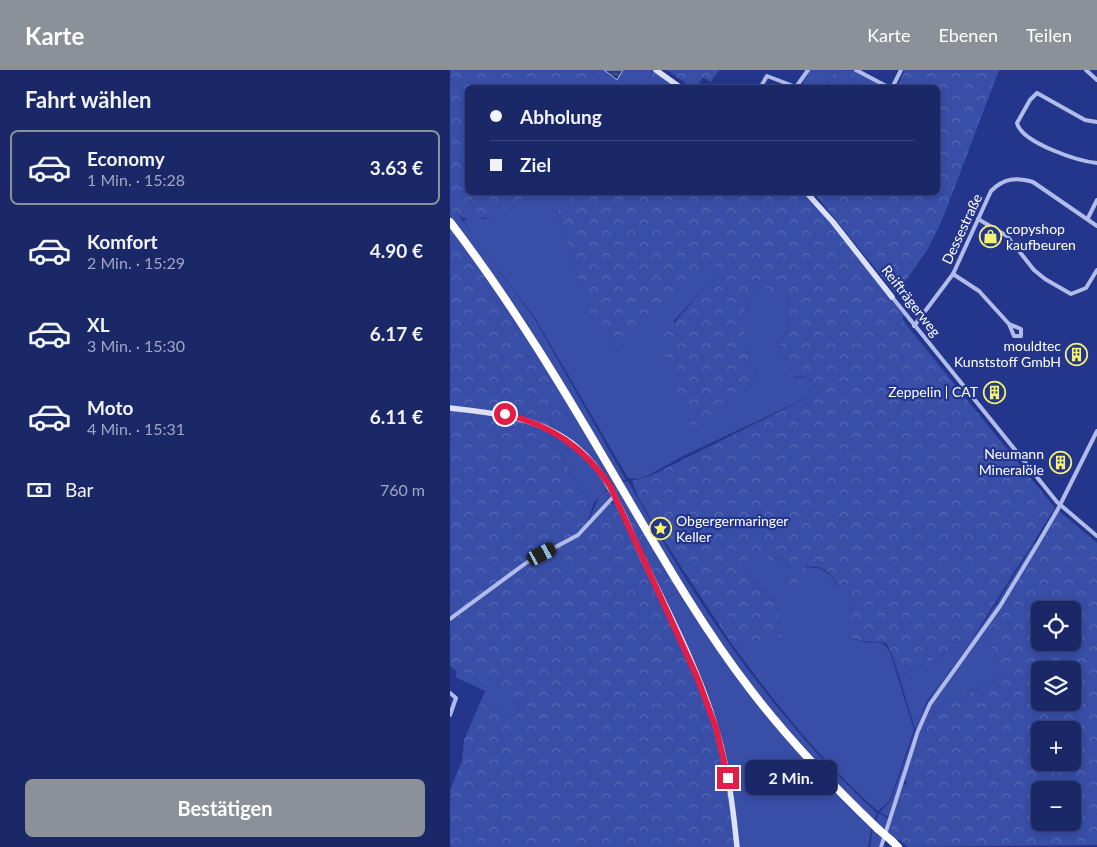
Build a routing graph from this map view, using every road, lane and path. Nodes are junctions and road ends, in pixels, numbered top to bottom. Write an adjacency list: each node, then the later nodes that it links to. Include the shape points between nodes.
1 (656, 70): 7 (main road)
2 (808, 70): 10 (street)
3 (856, 70): 11 (street)
4 (901, 70): 12 (street)
5 (1086, 70): 6 (street)
6 (1097, 80)
7 (677, 85)
8 (762, 85): 9 (street, via 767,76)
9 (791, 85)
10 (797, 85)
11 (885, 85)
12 (893, 85)
13 (1097, 122): 14 (street, via 1070,113 1037,93 1016,123 1020,130 1056,152)
14 (1097, 163)
15 (809, 195): 23 (main road, Reifträgerweg)
16 (1097, 200): 17 (street)
17 (1088, 218): 18 (street, Dessestraße, via 1033,182 1011,179 991,191); 20 (street, Dessestraße)
18 (978, 219): 21 (street, via 1007,236 1030,266 1071,294 1086,288); 22 (street, Dessestraße)
19 (450, 222): 36 (highway, bridge, via 546,360 667,566 733,666 841,794)
20 (1097, 226)
21 (1097, 270)
22 (953, 274): 24 (street, via 979,291); 25 (street, Dessestraße)
23 (892, 297): 25 (street, Reifträgerweg)
24 (1009, 324)
25 (914, 326): 29 (street, Reifträgerweg)
26 (450, 408): 28 (main road, via 524,419 556,432 590,459)
27 (1097, 431): 29 (street)
28 (614, 496): 31 (street, via 578,534 526,563); 34 (main road, via 711,712 728,778)
29 (1059, 507): 30 (street, Reifträgerweg); 35 (street, via 1000,606 930,704)
30 (1097, 536)
31 (450, 618)
32 (450, 693): 33 (street, via 456,698)
33 (450, 715)
34 (737, 847)
35 (880, 847)
36 (898, 847)

